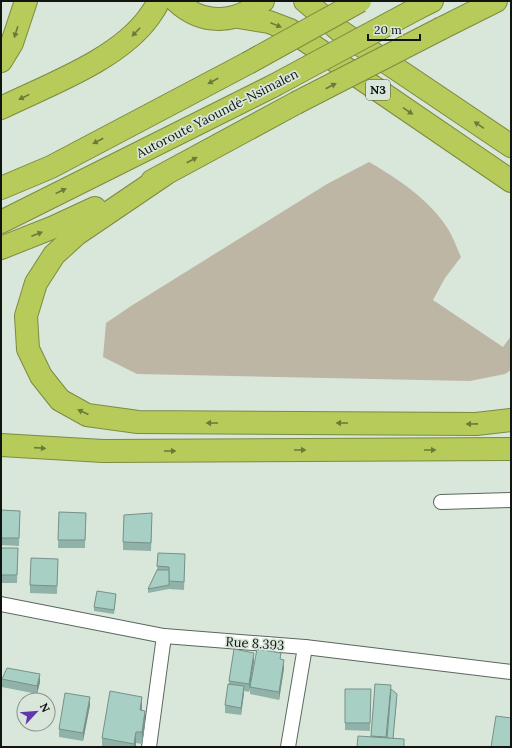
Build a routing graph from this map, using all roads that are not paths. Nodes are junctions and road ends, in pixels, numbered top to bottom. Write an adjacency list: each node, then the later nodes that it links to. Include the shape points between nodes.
1 (26, 1): 10 (highway, one-way to 10, via 12,43)
2 (158, 1): 11 (highway, one-way to 11, via 143,25 126,42 102,58)
3 (176, 1): 9 (highway, N3, via 185,9 202,17 220,20)
4 (263, 1): 9 (highway, N3)
5 (305, 1): 12 (highway, N3, one-way to 5, via 340,31)
6 (360, 1): 15 (highway, one-way to 15, bridge, via 51,167)
7 (496, 1): 13 (highway, one-way to 7, bridge, via 296,103)
8 (425, 5): 16 (highway, Autoroute Yaoundé-Nsimalen, one-way to 8, bridge, via 273,86)
9 (238, 17): 14 (highway, N3, one-way to 14, via 269,22 290,30)
10 (1, 61)
11 (1, 108)
12 (511, 146)
13 (164, 175): 17 (highway, one-way to 13, via 54,227); 18 (highway, one-way to 13, via 476,424 138,422 87,415 60,400 41,376 28,349 26,316 36,283 54,255 77,234)
14 (511, 181)
15 (1, 188)
16 (1, 222)
17 (1, 248)
18 (511, 420)
19 (1, 445): 20 (highway, one-way to 20, via 103,451)
20 (511, 449)
21 (511, 500): 22 (street)
22 (441, 502)
23 (1, 604): 24 (street, Rue 8.393)
24 (164, 636): 25 (street, Rue 8.393); 27 (street)
25 (305, 647): 26 (street, Rue 8.393); 28 (street)
26 (511, 672)
27 (149, 747)
28 (288, 747)

